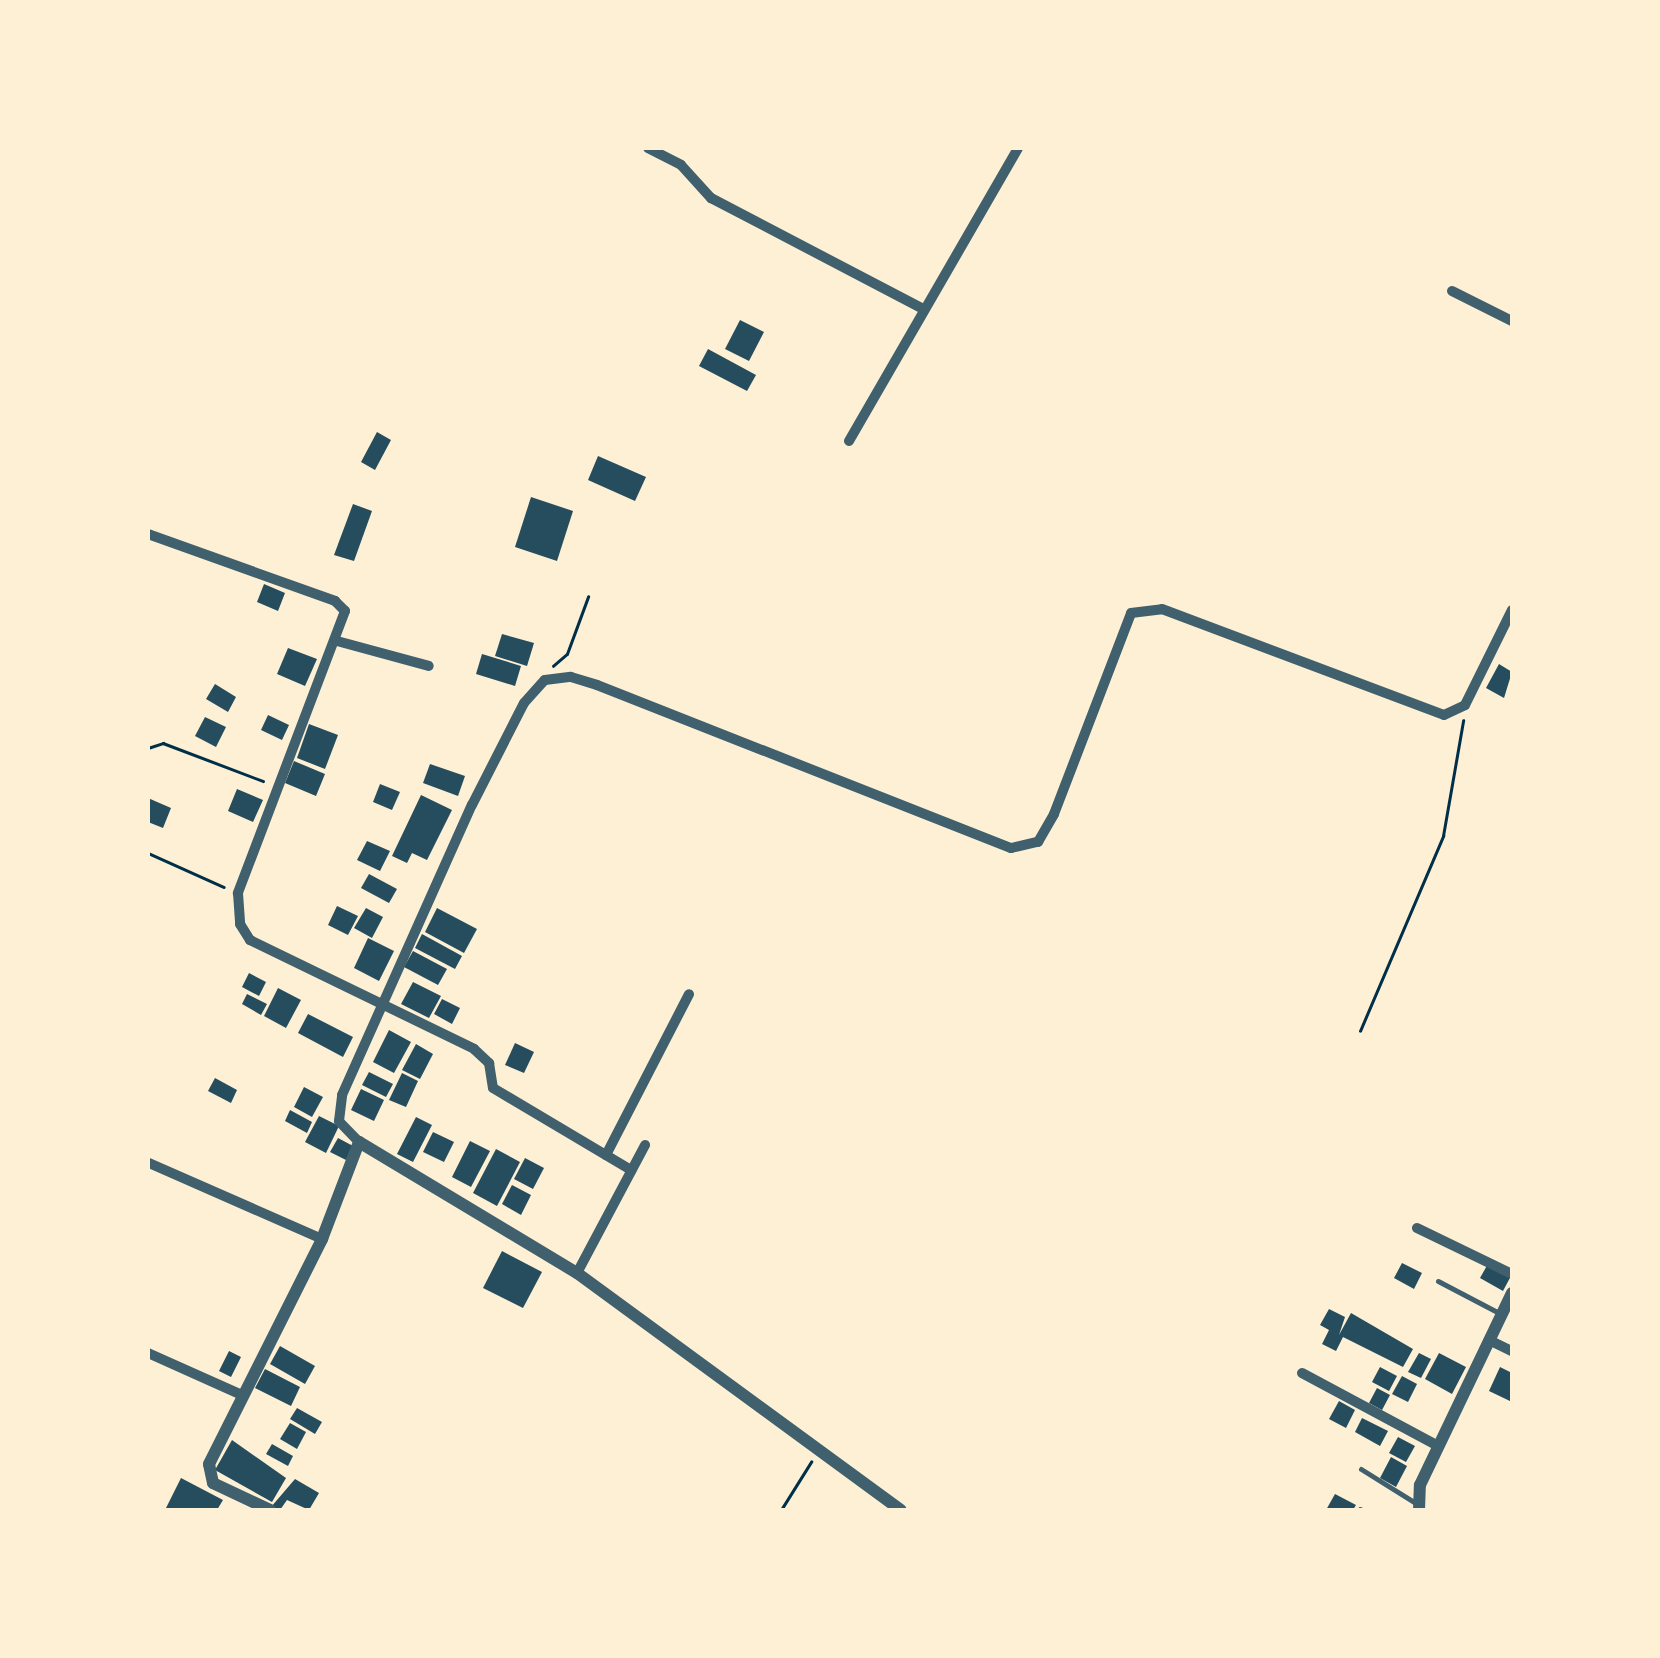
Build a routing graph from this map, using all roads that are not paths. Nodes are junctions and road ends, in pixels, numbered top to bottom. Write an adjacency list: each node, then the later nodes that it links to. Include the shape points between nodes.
1 (648, 148): 4 (street, via 681,164 711,198)
2 (1018, 148): 4 (street)
3 (1452, 292): 5 (street)
4 (923, 309): 6 (street)
5 (1512, 321)
6 (849, 441)
7 (148, 534): 9 (street, via 335,602 345,611)
8 (1512, 610): 12 (street, via 1466,705 1444,715 1162,610 1131,613 1054,814 1038,842 1011,848 597,684 545,680 524,703)
9 (337, 641): 10 (street); 12 (street, via 238,893 240,924 250,940)
10 (429, 666)
11 (689, 994): 15 (street)
12 (382, 1000): 13 (street, via 342,1095 339,1121); 15 (street, via 474,1050 489,1063 493,1088)
13 (359, 1142): 19 (street); 20 (street)
14 (645, 1145): 17 (street)
15 (606, 1156): 17 (street)
16 (149, 1163): 19 (street)
17 (632, 1170): 20 (street)
18 (1417, 1228): 21 (street)
19 (322, 1239): 29 (street)
20 (577, 1274): 34 (street)
21 (1512, 1274)
22 (1438, 1281): 24 (lane)
23 (1512, 1293): 24 (street)
24 (1502, 1314): 25 (street)
25 (1489, 1340): 26 (street); 30 (street)
26 (1512, 1351)
27 (148, 1353): 29 (street)
28 (1302, 1374): 30 (street)
29 (244, 1396): 33 (street, via 208,1474)
30 (1438, 1446): 32 (street, via 1420,1484)
31 (1361, 1469): 32 (lane)
32 (1419, 1508)
33 (270, 1510)
34 (901, 1510)

